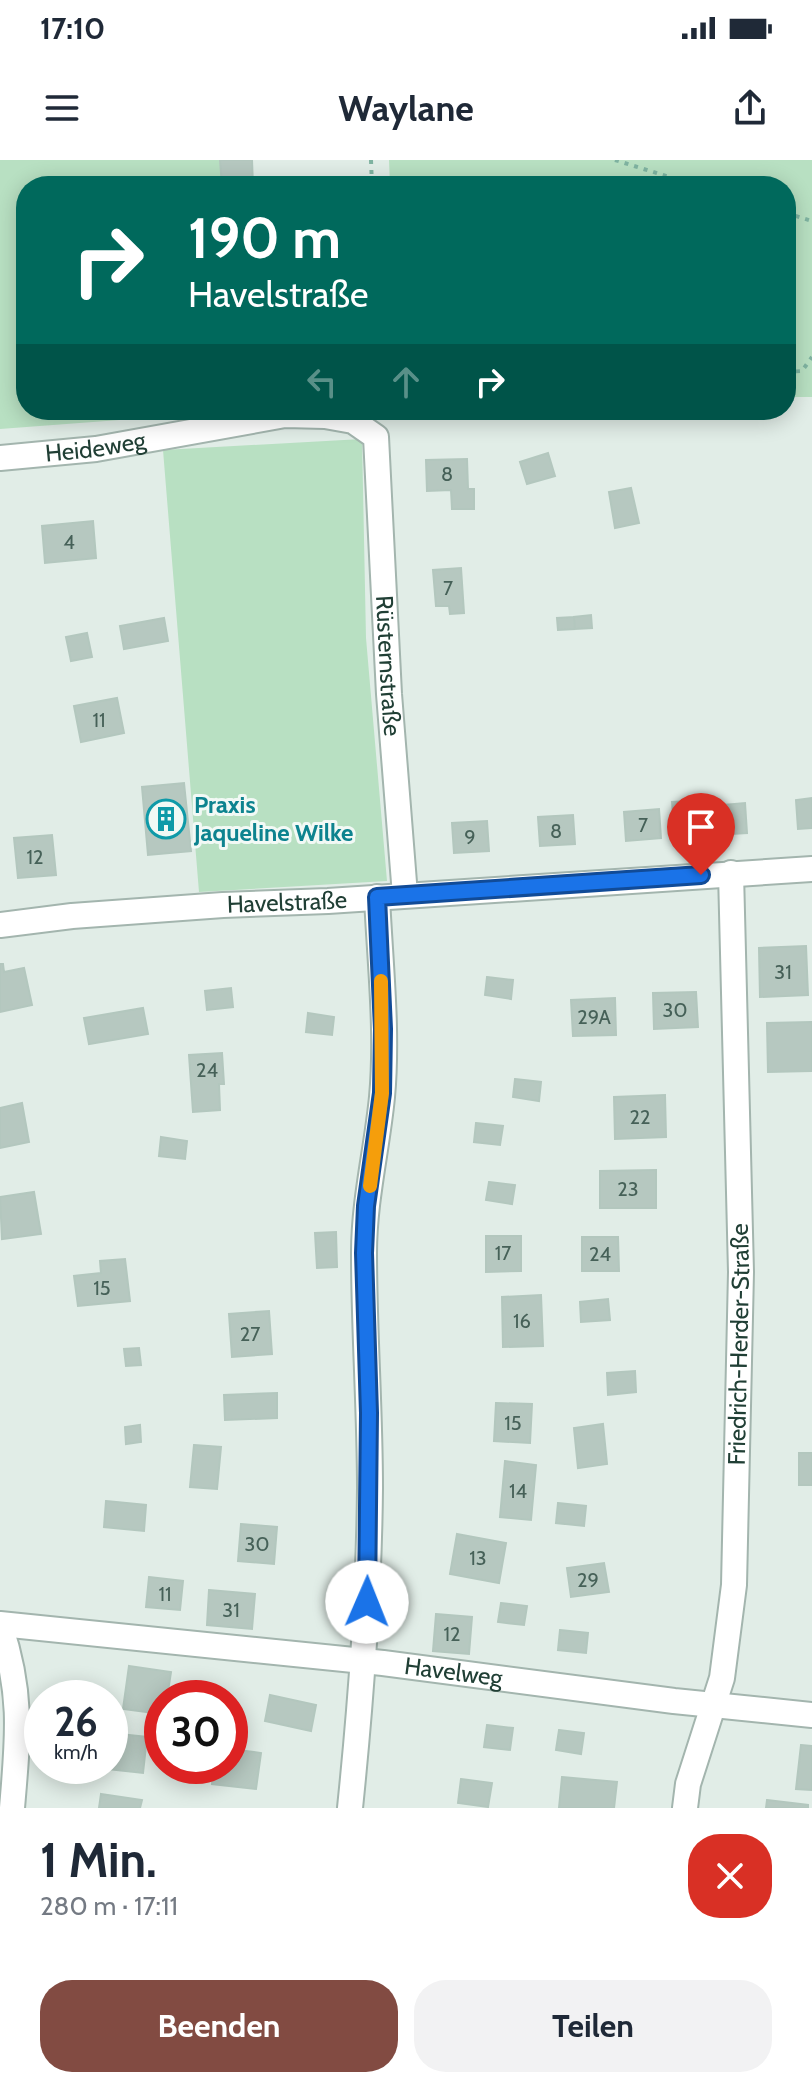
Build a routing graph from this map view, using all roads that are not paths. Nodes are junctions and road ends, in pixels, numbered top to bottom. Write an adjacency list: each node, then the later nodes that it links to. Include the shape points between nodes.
1 (257, 420): 4 (street, Heideweg, via 96,449)
2 (347, 420): 3 (street, Heideweg)
3 (376, 437): 7 (street, Rüsternstraße)
4 (0, 458)
5 (812, 869): 6 (street, Havelstraße)
6 (731, 873): 7 (street, Havelstraße); 12 (street, Friedrich-Herder-Straße, via 741,1287 734,1585)
7 (405, 895): 8 (street, Havelstraße)
8 (377, 897): 9 (street, Havelstraße); 11 (street, via 382,1093 365,1231 370,1488)
9 (0, 925)
10 (0, 1624): 11 (street, Havelweg); 14 (street, via 18,1705)
11 (364, 1661): 12 (street, Havelweg); 15 (street)
12 (714, 1705): 13 (street, Havelweg); 16 (street, Friedrich-Herder-Straße)
13 (812, 1715)
14 (12, 1808)
15 (350, 1808)
16 (685, 1808)

